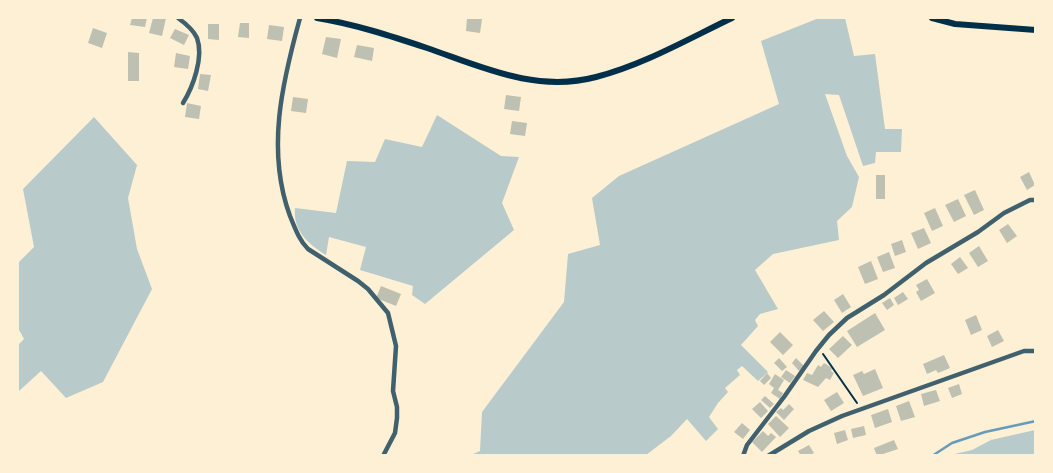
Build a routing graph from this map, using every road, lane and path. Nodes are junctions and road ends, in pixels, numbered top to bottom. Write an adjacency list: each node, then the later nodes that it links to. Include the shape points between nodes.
1 (178, 18): 7 (street, via 189,26 198,44 195,76)
2 (300, 18): 12 (street, via 279,114 278,155 282,190 308,250 358,281 388,313 396,346 393,391 396,418 395,433)
3 (317, 18): 4 (main road, via 404,40 532,82 562,82 595,78 636,63)
4 (732, 18)
5 (932, 18): 6 (main road, via 955,24)
6 (1036, 30)
7 (183, 103)
8 (1036, 200): 9 (street, via 1004,213 926,263 847,318)
9 (818, 348): 11 (path); 13 (street, via 747,445)
10 (1036, 351): 11 (street, via 1024,351)
11 (861, 409): 14 (street, via 809,431)
12 (383, 456)
13 (743, 456)
14 (768, 456)

